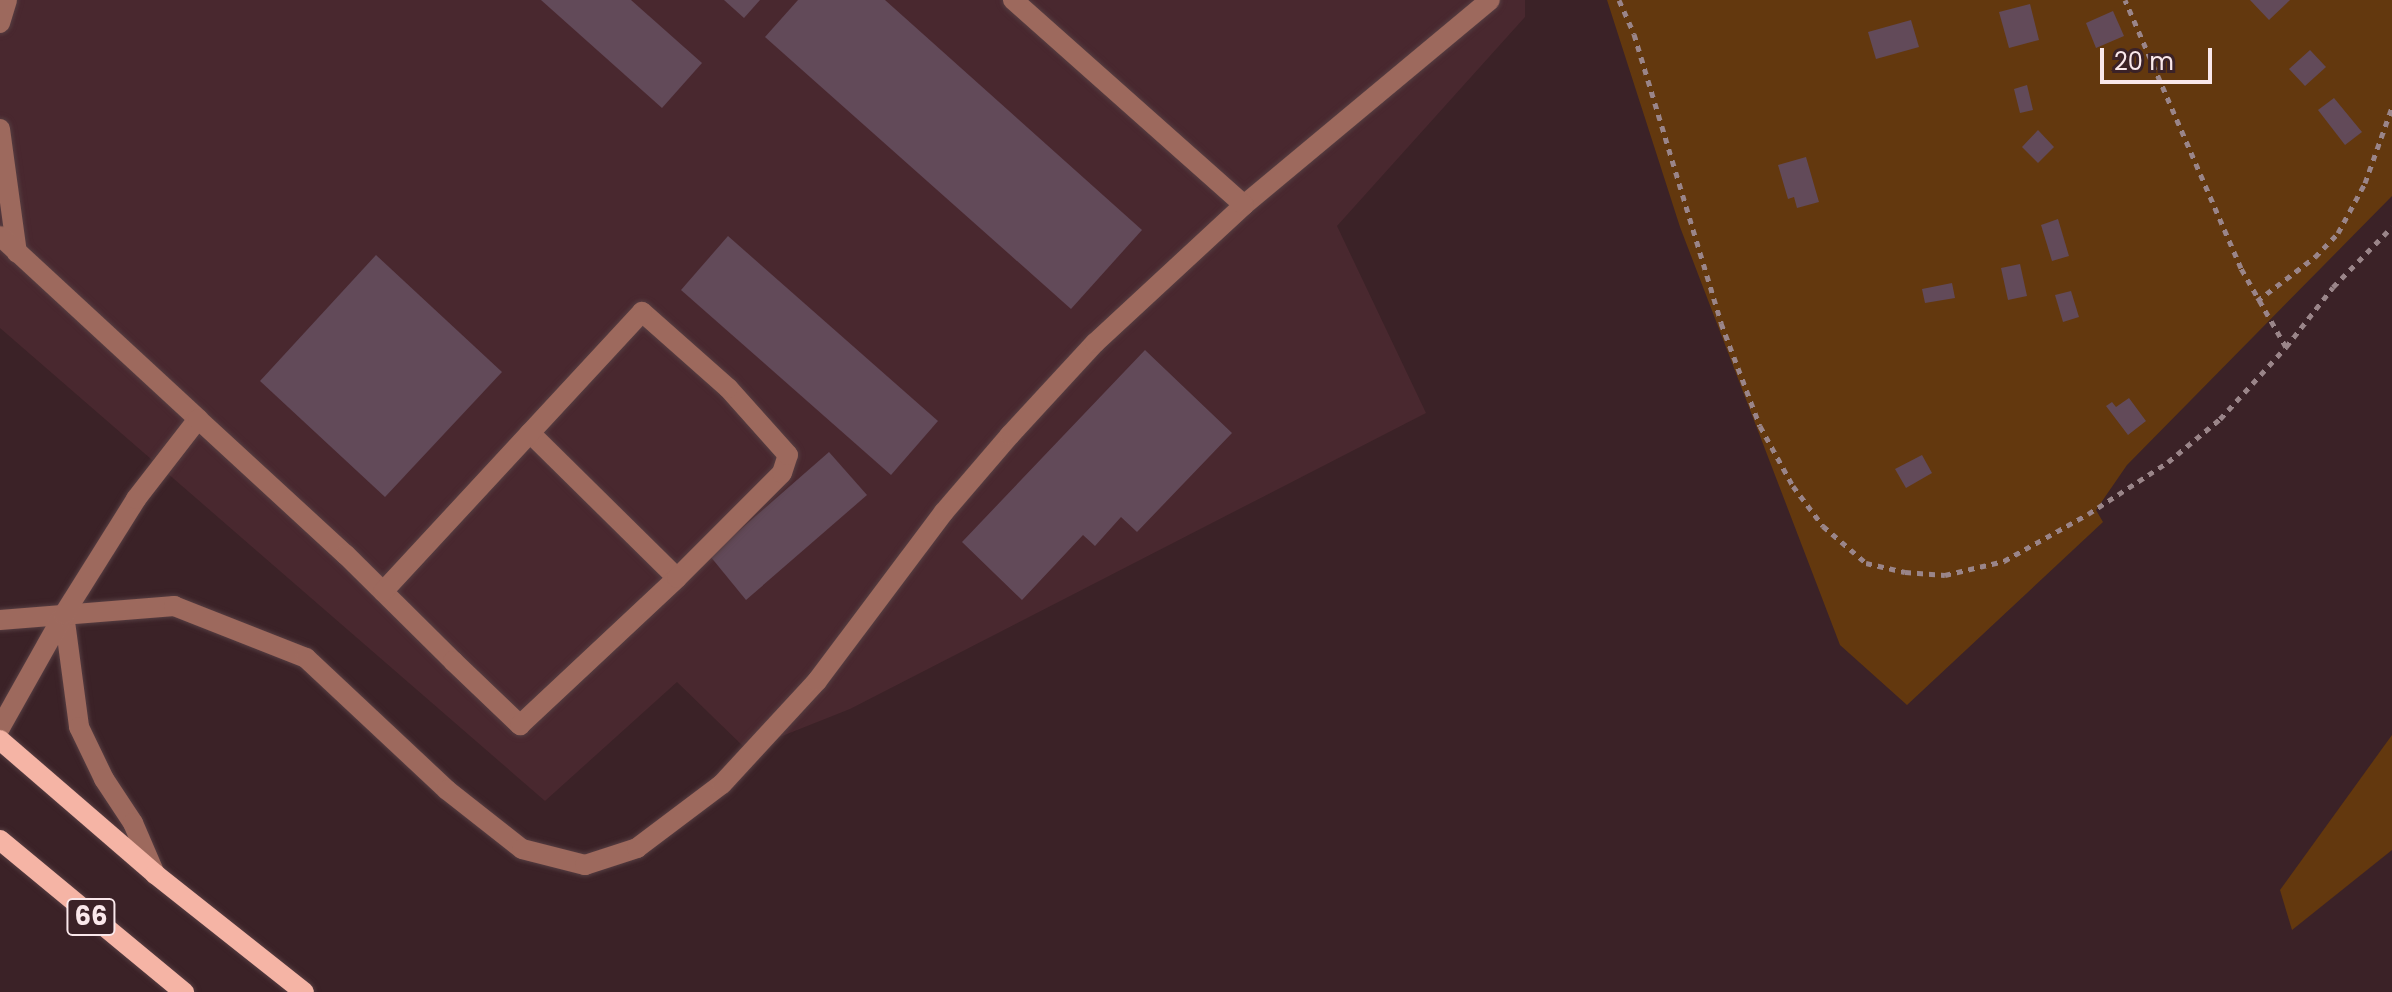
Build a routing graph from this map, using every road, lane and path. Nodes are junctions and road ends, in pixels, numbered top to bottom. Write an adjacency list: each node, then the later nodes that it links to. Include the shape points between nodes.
1 (7, 0): 6 (lane)
2 (1013, 0): 9 (lane)
3 (1490, 0): 9 (lane)
4 (1619, 0): 14 (path, via 1634,34 1721,323 1760,426 1793,486 1823,526 1866,563 1945,575 2004,561 2168,462 2220,419)
5 (2125, 0): 13 (path)
6 (0, 23)
7 (2392, 107): 13 (path, via 2365,183 2338,233)
8 (0, 129): 12 (lane)
9 (1244, 205): 19 (lane, via 1095,343 1010,435 944,512 817,681 722,784 637,848 585,865 522,849 447,790 306,658 174,606)
10 (2392, 227): 14 (path, via 2333,287)
11 (0, 236): 12 (lane)
12 (17, 253): 15 (lane)
13 (2257, 301): 14 (path)
14 (2286, 347)
15 (198, 419): 18 (lane); 19 (lane, via 136,499)
16 (530, 433): 17 (lane); 17 (lane, via 642,312 728,388 788,455 782,473); 18 (lane)
17 (677, 578): 18 (lane, via 520,725)
18 (383, 592)
19 (64, 614): 20 (lane); 21 (lane); 24 (lane, via 79,727)
20 (0, 620)
21 (0, 728)
22 (0, 740): 24 (main road, 66)
23 (0, 840): 25 (main road, 66)
24 (155, 874): 26 (main road, 66)
25 (184, 992)
26 (304, 992)

